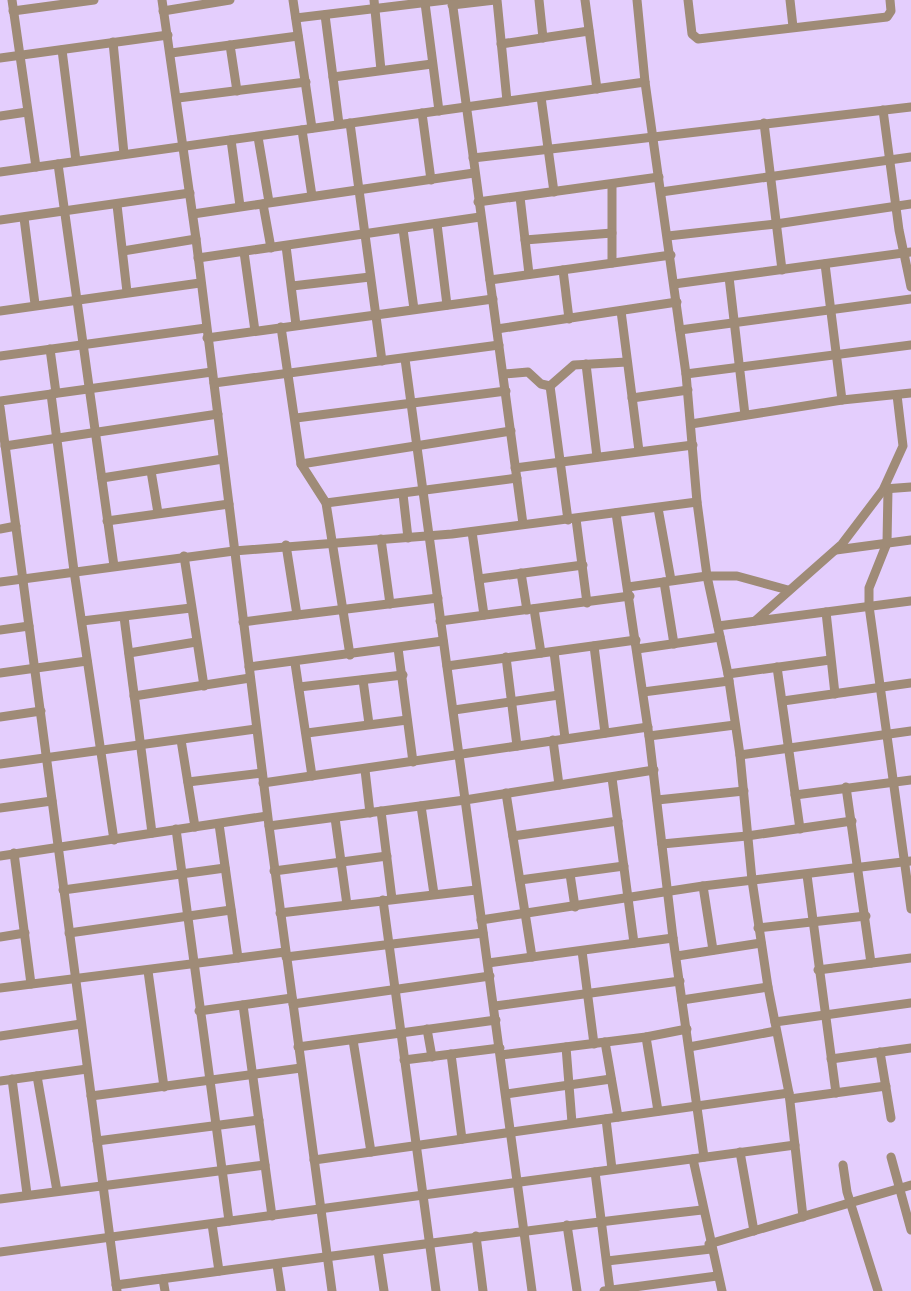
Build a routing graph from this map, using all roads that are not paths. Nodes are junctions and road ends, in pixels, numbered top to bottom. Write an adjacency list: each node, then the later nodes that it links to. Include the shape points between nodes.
1 (12, 0): 17 (street)
2 (94, 0): 17 (street)
3 (162, 0): 18 (street)
4 (230, 0): 13 (street)
5 (293, 0): 20 (street)
6 (496, 0): 14 (street); 27 (street)
7 (539, 0): 25 (street)
8 (585, 0): 22 (street)
9 (640, 0): 37 (street)
10 (688, 0): 21 (street, via 692,34 698,39)
11 (790, 0): 21 (street)
12 (890, 0): 21 (street, via 887,17)
13 (209, 2): 18 (street)
14 (450, 2): 15 (street); 43 (street)
15 (424, 3): 16 (street); 33 (street)
16 (374, 4): 19 (street); 34 (street)
17 (13, 11): 31 (street)
18 (164, 11): 23 (street)
19 (325, 15): 20 (street); 35 (street)
20 (296, 18): 24 (street)
21 (793, 27)
22 (589, 31): 25 (street); 38 (street)
23 (168, 34): 26 (street); 30 (street)
24 (298, 36): 28 (street); 36 (street)
25 (543, 38): 27 (street)
26 (112, 42): 29 (street); 59 (street)
27 (501, 44): 42 (street)
28 (230, 45): 30 (street); 39 (street)
29 (62, 50): 31 (street); 63 (street)
30 (171, 53): 41 (street)
31 (18, 56): 32 (street); 47 (street)
32 (0, 58)
33 (432, 64): 34 (street); 46 (street)
34 (381, 70): 35 (street)
35 (333, 77): 52 (street)
36 (306, 82): 39 (street); 53 (street)
37 (645, 82): 38 (street); 54 (street)
38 (597, 88): 40 (street)
39 (237, 91): 41 (street)
40 (541, 97): 42 (street); 58 (street)
41 (178, 98): 57 (street)
42 (507, 101): 43 (street)
43 (465, 107): 46 (street); 60 (street)
44 (911, 107): 45 (street)
45 (882, 110): 51 (street); 62 (street)
46 (439, 111): 48 (street)
47 (27, 112): 49 (street); 65 (street)
48 (422, 113): 50 (street); 70 (street)
49 (0, 117)
50 (350, 123): 52 (street); 72 (street)
51 (764, 123): 54 (street); 69 (street)
52 (339, 124): 53 (street)
53 (307, 129): 55 (street); 76 (street)
54 (653, 136): 58 (street); 68 (street)
55 (258, 137): 56 (street); 79 (street)
56 (231, 140): 57 (street); 83 (street)
57 (184, 146): 59 (street); 75 (street)
58 (547, 147): 60 (street); 73 (street)
59 (124, 154): 63 (street)
60 (473, 158): 67 (street)
61 (911, 158): 62 (street)
62 (890, 160): 69 (street); 82 (street)
63 (76, 161): 64 (street)
64 (58, 164): 65 (street); 84 (street)
65 (36, 167): 66 (street)
66 (0, 172)
67 (474, 174): 70 (street); 78 (street)
68 (659, 177): 71 (street); 74 (street)
69 (770, 178): 74 (street); 90 (street)
70 (431, 180): 72 (street)
71 (612, 184): 73 (street); 92 (street)
72 (359, 190): 76 (street); 93 (street)
73 (554, 192): 77 (street)
74 (661, 192): 94 (street)
75 (190, 193): 81 (street); 85 (street)
76 (312, 196): 79 (street)
77 (520, 197): 78 (street); 96 (street)
78 (478, 202): 86 (street)
79 (266, 203): 83 (street); 98 (street)
80 (911, 204): 82 (street)
81 (117, 205): 84 (street); 99 (street)
82 (896, 206): 90 (street); 101 (street)
83 (240, 207): 85 (street)
84 (65, 212): 87 (street); 117 (street)
85 (193, 214): 95 (street)
86 (480, 217): 89 (street); 111 (street)
87 (24, 218): 88 (street); 121 (street)
88 (0, 220)
89 (436, 224): 91 (street); 122 (street)
90 (776, 224): 94 (street); 107 (street)
91 (403, 229): 93 (street); 123 (street)
92 (612, 233): 96 (street); 104 (street)
93 (364, 235): 97 (street); 109 (street)
94 (668, 236): 102 (street)
95 (196, 239): 99 (street); 103 (street)
96 (525, 240): 108 (street)
97 (286, 246): 98 (street); 114 (street)
98 (271, 248): 100 (street)
99 (123, 251): 116 (street)
100 (244, 252): 103 (street); 134 (street)
101 (907, 253): 105 (street); 115 (street)
102 (671, 255): 104 (street); 113 (street)
103 (198, 258): 112 (street)
104 (612, 263): 106 (street)
105 (825, 264): 107 (street); 124 (street)
106 (562, 270): 108 (street); 128 (street)
107 (782, 270): 110 (street)
108 (530, 274): 111 (street)
109 (370, 277): 114 (street); 127 (street)
110 (729, 277): 113 (street); 129 (street)
111 (490, 280): 119 (street)
112 (200, 283): 116 (street); 135 (street)
113 (674, 284): 120 (street)
114 (292, 286): 130 (street)
115 (911, 287)
116 (127, 292): 117 (street)
117 (77, 298): 121 (street); 136 (street)
118 (911, 298): 124 (street)
119 (493, 299): 122 (street); 132 (street)
120 (677, 302): 126 (street); 133 (street)
121 (35, 304): 125 (street)
122 (447, 305): 123 (street)
123 (414, 309): 127 (street)
124 (831, 310): 129 (street); 140 (street)
125 (0, 311)
126 (621, 311): 128 (street); 144 (street)
127 (375, 314): 130 (street); 143 (street)
128 (569, 319): 132 (street)
129 (733, 324): 133 (street); 146 (street)
130 (296, 326): 131 (street)
131 (281, 327): 134 (street); 148 (street)
132 (497, 329): 137 (street)
133 (680, 330): 150 (street)
134 (255, 331): 135 (street)
135 (207, 333): 136 (street); 147 (street)
136 (83, 344): 139 (street); 153 (street)
137 (499, 345): 142 (street); 149 (street)
138 (911, 345): 140 (street)
139 (50, 349): 141 (street); 156 (street)
140 (838, 355): 146 (street); 160 (street)
141 (0, 356)
142 (405, 359): 143 (street); 162 (street)
143 (382, 362): 148 (street)
144 (627, 362): 145 (street); 159 (street)
145 (586, 364): 152 (street, via 572,366); 177 (street)
146 (739, 368): 150 (street); 165 (street)
147 (212, 372): 151 (street); 153 (street)
148 (289, 373): 151 (street); 166 (street)
149 (504, 374): 152 (street, via 528,372 541,384); 155 (street)
150 (686, 374): 154 (street)
151 (214, 383): 164 (street)
152 (550, 386): 179 (street)
153 (89, 388): 156 (street); 170 (street)
154 (688, 390): 159 (street); 167 (street)
155 (506, 391): 162 (street); 169 (street)
156 (53, 393): 161 (street); 171 (street)
157 (911, 393): 158 (street)
158 (897, 394): 160 (street); 173 (street)
159 (632, 398): 176 (street)
160 (842, 400): 165 (street)
161 (0, 401)
162 (410, 403): 166 (street); 175 (street)
163 (0, 406): 168 (street)
164 (218, 414): 170 (street); 178 (street)
165 (746, 415): 167 (street)
166 (296, 418): 180 (street)
167 (691, 424): 172 (street)
168 (2, 430): 174 (street)
169 (511, 431): 175 (street); 181 (street)
170 (96, 434): 171 (street); 183 (street)
171 (57, 439): 174 (street); 214 (street)
172 (693, 445): 176 (street); 191 (street)
173 (907, 445): 187 (street)
174 (5, 446): 185 (street)
175 (417, 448): 180 (street); 188 (street)
176 (639, 451): 177 (street)
177 (597, 457): 179 (street)
178 (224, 459): 182 (street); 192 (street)
179 (561, 461): 181 (street); 197 (street)
180 (301, 464): 190 (street)
181 (515, 468): 184 (street)
182 (151, 471): 183 (street); 194 (street)
183 (102, 478): 196 (street)
184 (517, 478): 188 (street); 198 (street)
185 (5, 479): 199 (street)
186 (911, 487): 187 (street)
187 (886, 489): 207 (street); 210 (street)
188 (423, 491): 189 (street); 202 (street)
189 (403, 494): 190 (street); 203 (street)
190 (326, 502): 206 (street)
191 (697, 502): 193 (street); 216 (street)
192 (229, 504): 194 (street); 209 (street)
193 (658, 508): 195 (street); 219 (street)
194 (158, 513): 196 (street)
195 (616, 513): 197 (street); 222 (street)
196 (107, 520): 213 (street)
197 (572, 520): 198 (street); 212 (street)
198 (523, 524): 201 (street)
199 (16, 526): 200 (street); 217 (street)
200 (0, 529)
201 (472, 532): 202 (street); 218 (street)
202 (429, 536): 203 (street); 223 (street)
203 (408, 538): 204 (street)
204 (381, 539): 206 (street); 226 (street)
205 (911, 540): 207 (street)
206 (332, 543): 208 (street); 229 (street)
207 (887, 543): 210 (street); 227 (street, via 869,588)
208 (286, 545): 209 (street); 232 (street)
209 (234, 550): 211 (street); 238 (street)
210 (836, 550): 221 (street)
211 (184, 556): 213 (street); 228 (street)
212 (583, 565): 215 (street); 225 (street)
213 (114, 566): 214 (street)
214 (74, 572): 217 (street); 235 (street)
215 (521, 573): 218 (street); 230 (street)
216 (707, 576): 219 (street); 221 (street, via 742,576); 240 (street)
217 (23, 579): 220 (street); 239 (street)
218 (479, 579): 233 (street)
219 (667, 581): 222 (street); 246 (street)
220 (0, 582)
221 (788, 590): 237 (street)
222 (629, 591): 225 (street); 245 (street)
223 (438, 598): 226 (street); 236 (street)
224 (911, 601): 227 (street)
225 (587, 603): 230 (street)
226 (390, 604): 229 (street)
227 (869, 606): 231 (street); 269 (street)
228 (191, 608): 234 (street); 244 (street)
229 (342, 610): 232 (street); 252 (street)
230 (530, 610): 233 (street); 251 (street)
231 (826, 612): 237 (street); 254 (street)
232 (297, 615): 238 (street)
233 (484, 615): 236 (street)
234 (124, 616): 235 (street); 250 (street)
235 (82, 621): 255 (street)
236 (440, 621): 243 (street)
237 (755, 621): 240 (street)
238 (243, 622): 258 (street)
239 (29, 626): 241 (street); 260 (street)
240 (718, 626): 242 (street)
241 (0, 630)
242 (720, 637): 246 (street); 264 (street)
243 (443, 640): 248 (street); 257 (street)
244 (196, 642): 250 (street); 267 (street)
245 (636, 644): 246 (street); 247 (street); 270 (street)
246 (674, 644)
247 (594, 646): 249 (street); 286 (street)
248 (398, 648): 252 (street); 262 (street)
249 (554, 652): 251 (street); 272 (street)
250 (129, 653): 273 (street)
251 (541, 653): 253 (street)
252 (350, 655): 256 (street)
253 (507, 657): 257 (street); 275 (street)
254 (830, 660): 259 (street); 271 (street)
255 (87, 661): 260 (street); 293 (street)
256 (295, 663): 258 (street); 268 (street)
257 (447, 666): 276 (street)
258 (249, 667): 263 (street)
259 (777, 667): 264 (street); 274 (street)
260 (34, 668): 261 (street); 277 (street)
261 (0, 673)
262 (403, 675): 265 (street); 279 (street)
263 (250, 678): 267 (street); 282 (street)
264 (728, 678): 270 (street); 281 (street)
265 (363, 680): 268 (street); 280 (street)
266 (911, 683): 269 (street)
267 (204, 686): 273 (street)
268 (299, 687): 285 (street)
269 (881, 688): 271 (street); 287 (street)
270 (643, 692): 284 (street)
271 (835, 694): 274 (street)
272 (559, 695): 275 (street); 288 (street)
273 (134, 696): 291 (street)
274 (783, 701): 294 (street)
275 (512, 702): 276 (street); 292 (street)
276 (454, 710): 296 (street)
277 (40, 711): 278 (street); 297 (street)
278 (0, 717)
279 (407, 720): 280 (street); 298 (street)
280 (369, 724): 285 (street)
281 (735, 725): 284 (street); 295 (street)
282 (256, 729): 289 (street); 303 (street)
283 (911, 731): 287 (street)
284 (649, 732): 286 (street); 301 (street)
285 (307, 733): 302 (street)
286 (606, 733): 288 (street)
287 (887, 734): 294 (street); 306 (street)
288 (565, 738): 290 (street)
289 (181, 740): 291 (street); 307 (street)
290 (553, 740): 292 (street); 308 (street)
291 (141, 745): 293 (street); 328 (street)
292 (517, 746): 296 (street)
293 (100, 750): 297 (street); 331 (street)
294 (790, 750): 295 (street); 312 (street)
295 (740, 755): 310 (street)
296 (459, 756): 298 (street); 315 (street)
297 (46, 757): 299 (street); 314 (street)
298 (413, 762): 300 (street)
299 (0, 764)
300 (365, 770): 302 (street); 319 (street)
301 (654, 770): 304 (street); 313 (street)
302 (312, 776): 303 (street)
303 (263, 778): 307 (street); 321 (street)
304 (612, 778): 308 (street); 322 (street)
305 (911, 780): 306 (street)
306 (894, 781): 309 (street); 338 (street)
307 (188, 782): 325 (street)
308 (559, 785): 311 (street)
309 (846, 788): 312 (street); 323 (street)
310 (744, 791): 313 (street); 330 (street)
311 (506, 793): 315 (street); 329 (street)
312 (795, 795): 327 (street)
313 (657, 800): 332 (street)
314 (52, 801): 317 (street); 333 (street)
315 (465, 801): 316 (street); 350 (street)
316 (421, 806): 318 (street); 352 (street)
317 (0, 808)
318 (381, 811): 319 (street); 336 (street)
319 (370, 813): 320 (street)
320 (335, 818): 321 (street); 337 (street)
321 (268, 821): 324 (street); 342 (street)
322 (618, 821): 329 (street); 339 (street)
323 (852, 821): 327 (street); 341 (street)
324 (219, 824): 325 (street); 340 (street)
325 (195, 827): 326 (street)
326 (176, 829): 328 (street); 344 (street)
327 (800, 829): 330 (street)
328 (152, 832): 331 (street)
329 (513, 836): 346 (street)
330 (747, 836): 332 (street); 347 (street)
331 (114, 840): 333 (street)
332 (662, 844): 351 (street)
333 (58, 846): 334 (street); 349 (street)
334 (14, 853): 335 (street); 366 (street)
335 (0, 856)
336 (387, 856): 337 (street); 354 (street)
337 (341, 862): 342 (street); 355 (street)
338 (908, 862): 341 (street); 357 (street)
339 (624, 866): 343 (street); 353 (street)
340 (225, 868): 344 (street); 358 (street)
341 (859, 869): 345 (street); 362 (street)
342 (274, 871): 359 (street)
343 (570, 874): 346 (street); 356 (street)
344 (182, 875): 349 (street); 361 (street)
345 (807, 875): 347 (street); 364 (street)
346 (520, 880): 360 (street)
347 (752, 880): 348 (street); 365 (street)
348 (703, 886): 351 (street); 374 (street)
349 (63, 890): 367 (street)
350 (476, 890): 352 (street); 363 (street)
351 (667, 891): 353 (street); 370 (street)
352 (434, 894): 354 (street)
353 (629, 899): 356 (street); 371 (street)
354 (388, 900): 355 (street); 373 (street)
355 (347, 905): 359 (street)
356 (576, 907): 360 (street)
357 (911, 909)
358 (231, 910): 361 (street); 379 (street)
359 (280, 914): 376 (street)
360 (526, 915): 363 (street); 378 (street)
361 (187, 916): 367 (street); 383 (street)
362 (866, 916): 364 (street); 382 (street)
363 (481, 920): 368 (street)
364 (811, 921): 365 (street); 384 (street)
365 (758, 928): 372 (street)
366 (25, 933): 369 (street); 389 (street)
367 (69, 933): 387 (street)
368 (483, 933): 373 (street); 381 (street)
369 (0, 937)
370 (673, 938): 371 (street); 377 (street)
371 (634, 942): 375 (street)
372 (761, 943): 374 (street); 390 (street)
373 (388, 945): 376 (street); 392 (street)
374 (713, 950): 377 (street)
375 (582, 951): 378 (street); 393 (street)
376 (286, 954): 379 (street); 395 (street)
377 (677, 956): 388 (street)
378 (532, 957): 381 (street)
379 (238, 958): 383 (street)
380 (911, 958): 382 (street)
381 (488, 963): 386 (street)
382 (871, 963): 384 (street)
383 (193, 965): 385 (street); 399 (street)
384 (818, 970): 400 (street)
385 (148, 971): 387 (street); 432 (street)
386 (490, 976): 392 (street); 398 (street)
387 (75, 978): 389 (street); 402 (street)
388 (680, 981): 393 (street); 394 (street)
389 (31, 984): 391 (street)
390 (768, 987): 394 (street); 403 (street)
391 (0, 988)
392 (395, 990): 395 (street); 406 (street)
393 (588, 994): 398 (street); 411 (street)
394 (682, 1000): 405 (street)
395 (292, 1001): 397 (street); 412 (street)
396 (911, 1003): 400 (street)
397 (243, 1005): 399 (street); 424 (street)
398 (495, 1006): 401 (street)
399 (199, 1011): 429 (street)
400 (823, 1015): 403 (street); 420 (street)
401 (496, 1020): 404 (street); 416 (street)
402 (81, 1024): 407 (street); 423 (street)
403 (776, 1027): 414 (street); 436 (street)
404 (427, 1029): 406 (street); 419 (street)
405 (687, 1029): 408 (street); 414 (street)
406 (400, 1033): 409 (street); 421 (street)
407 (0, 1036)
408 (646, 1037): 410 (street); 438 (street)
409 (353, 1040): 412 (street); 450 (street)
410 (605, 1042): 411 (street); 427 (street)
411 (594, 1044): 413 (street)
412 (298, 1047): 422 (street)
413 (566, 1047): 416 (street); 430 (street)
414 (689, 1047): 437 (street)
415 (911, 1048): 417 (street)
416 (501, 1051): 418 (street); 434 (street)
417 (880, 1052): 420 (street); 431 (street)
418 (451, 1054): 419 (street); 446 (street)
419 (432, 1057): 421 (street)
420 (831, 1059): 433 (street)
421 (404, 1060): 448 (street)
422 (301, 1068): 424 (street); 455 (street)
423 (87, 1069): 425 (street); 435 (street)
424 (253, 1075): 429 (street); 442 (street)
425 (37, 1076): 426 (street); 465 (street)
426 (12, 1079): 428 (street); 466 (street)
427 (611, 1079): 430 (street); 439 (street)
428 (0, 1081)
429 (209, 1082): 432 (street); 444 (street)
430 (568, 1084): 434 (street); 443 (street)
431 (886, 1086): 433 (street); 440 (street)
432 (164, 1087): 435 (street)
433 (836, 1093): 436 (street)
434 (506, 1094): 445 (street)
435 (91, 1096): 447 (street)
436 (790, 1096): 437 (street); 449 (street)
437 (697, 1106): 438 (street); 452 (street)
438 (658, 1111): 439 (street)
439 (618, 1117): 441 (street)
440 (891, 1118)
441 (606, 1119): 443 (street); 458 (street)
442 (259, 1120): 444 (street); 457 (street)
443 (572, 1123): 445 (street)
444 (215, 1125): 447 (street); 459 (street)
445 (511, 1131): 446 (street); 461 (street)
446 (462, 1139): 448 (street)
447 (97, 1141): 462 (street)
448 (416, 1145): 450 (street); 467 (street)
449 (795, 1145): 451 (street); 473 (street)
450 (371, 1152): 455 (street)
451 (741, 1152): 452 (street); 480 (street)
452 (704, 1157): 454 (street)
453 (891, 1157): 464 (street)
454 (693, 1159): 458 (street); 471 (street)
455 (314, 1160): 470 (street)
456 (843, 1165): 469 (street)
457 (265, 1166): 459 (street); 472 (street)
458 (612, 1169): 460 (street)
459 (221, 1171): 462 (street); 474 (street)
460 (595, 1172): 461 (street); 475 (street)
461 (517, 1183): 467 (street); 478 (street)
462 (103, 1185): 465 (street); 482 (street)
463 (911, 1185): 464 (street)
464 (898, 1189): 469 (street); 479 (street)
465 (57, 1191): 466 (street)
466 (27, 1194): 468 (street)
467 (422, 1196): 470 (street); 483 (street)
468 (0, 1199)
469 (850, 1203): 473 (street); 505 (street)
470 (320, 1209): 472 (street); 487 (street)
471 (702, 1210): 475 (street); 484 (street)
472 (272, 1216): 474 (street)
473 (803, 1217): 480 (street)
474 (228, 1221): 476 (street)
475 (602, 1221): 477 (street); 488 (street)
476 (212, 1224): 482 (street); 490 (street)
477 (567, 1225): 478 (street); 502 (street)
478 (524, 1230): 481 (street); 501 (street)
479 (911, 1230)
480 (753, 1231): 484 (street)
481 (476, 1236): 483 (street); 500 (street)
482 (110, 1238): 486 (street); 494 (street)
483 (429, 1243): 485 (street); 499 (street)
484 (710, 1246): 488 (street); 491 (street)
485 (378, 1251): 487 (street); 498 (street)
486 (0, 1252)
487 (327, 1258): 489 (street); 497 (street)
488 (607, 1261): 503 (street)
489 (277, 1265): 490 (street); 496 (street)
490 (219, 1271): 492 (street)
491 (717, 1276): 493 (street); 504 (street)
492 (163, 1279): 494 (street); 495 (street)
493 (669, 1287): 503 (street)
494 (116, 1288)
495 (165, 1291)
496 (281, 1291)
497 (332, 1291)
498 (384, 1291)
499 (436, 1291)
500 (483, 1291)
501 (532, 1291)
502 (577, 1291)
503 (607, 1291)
504 (722, 1291)
505 (878, 1291)

